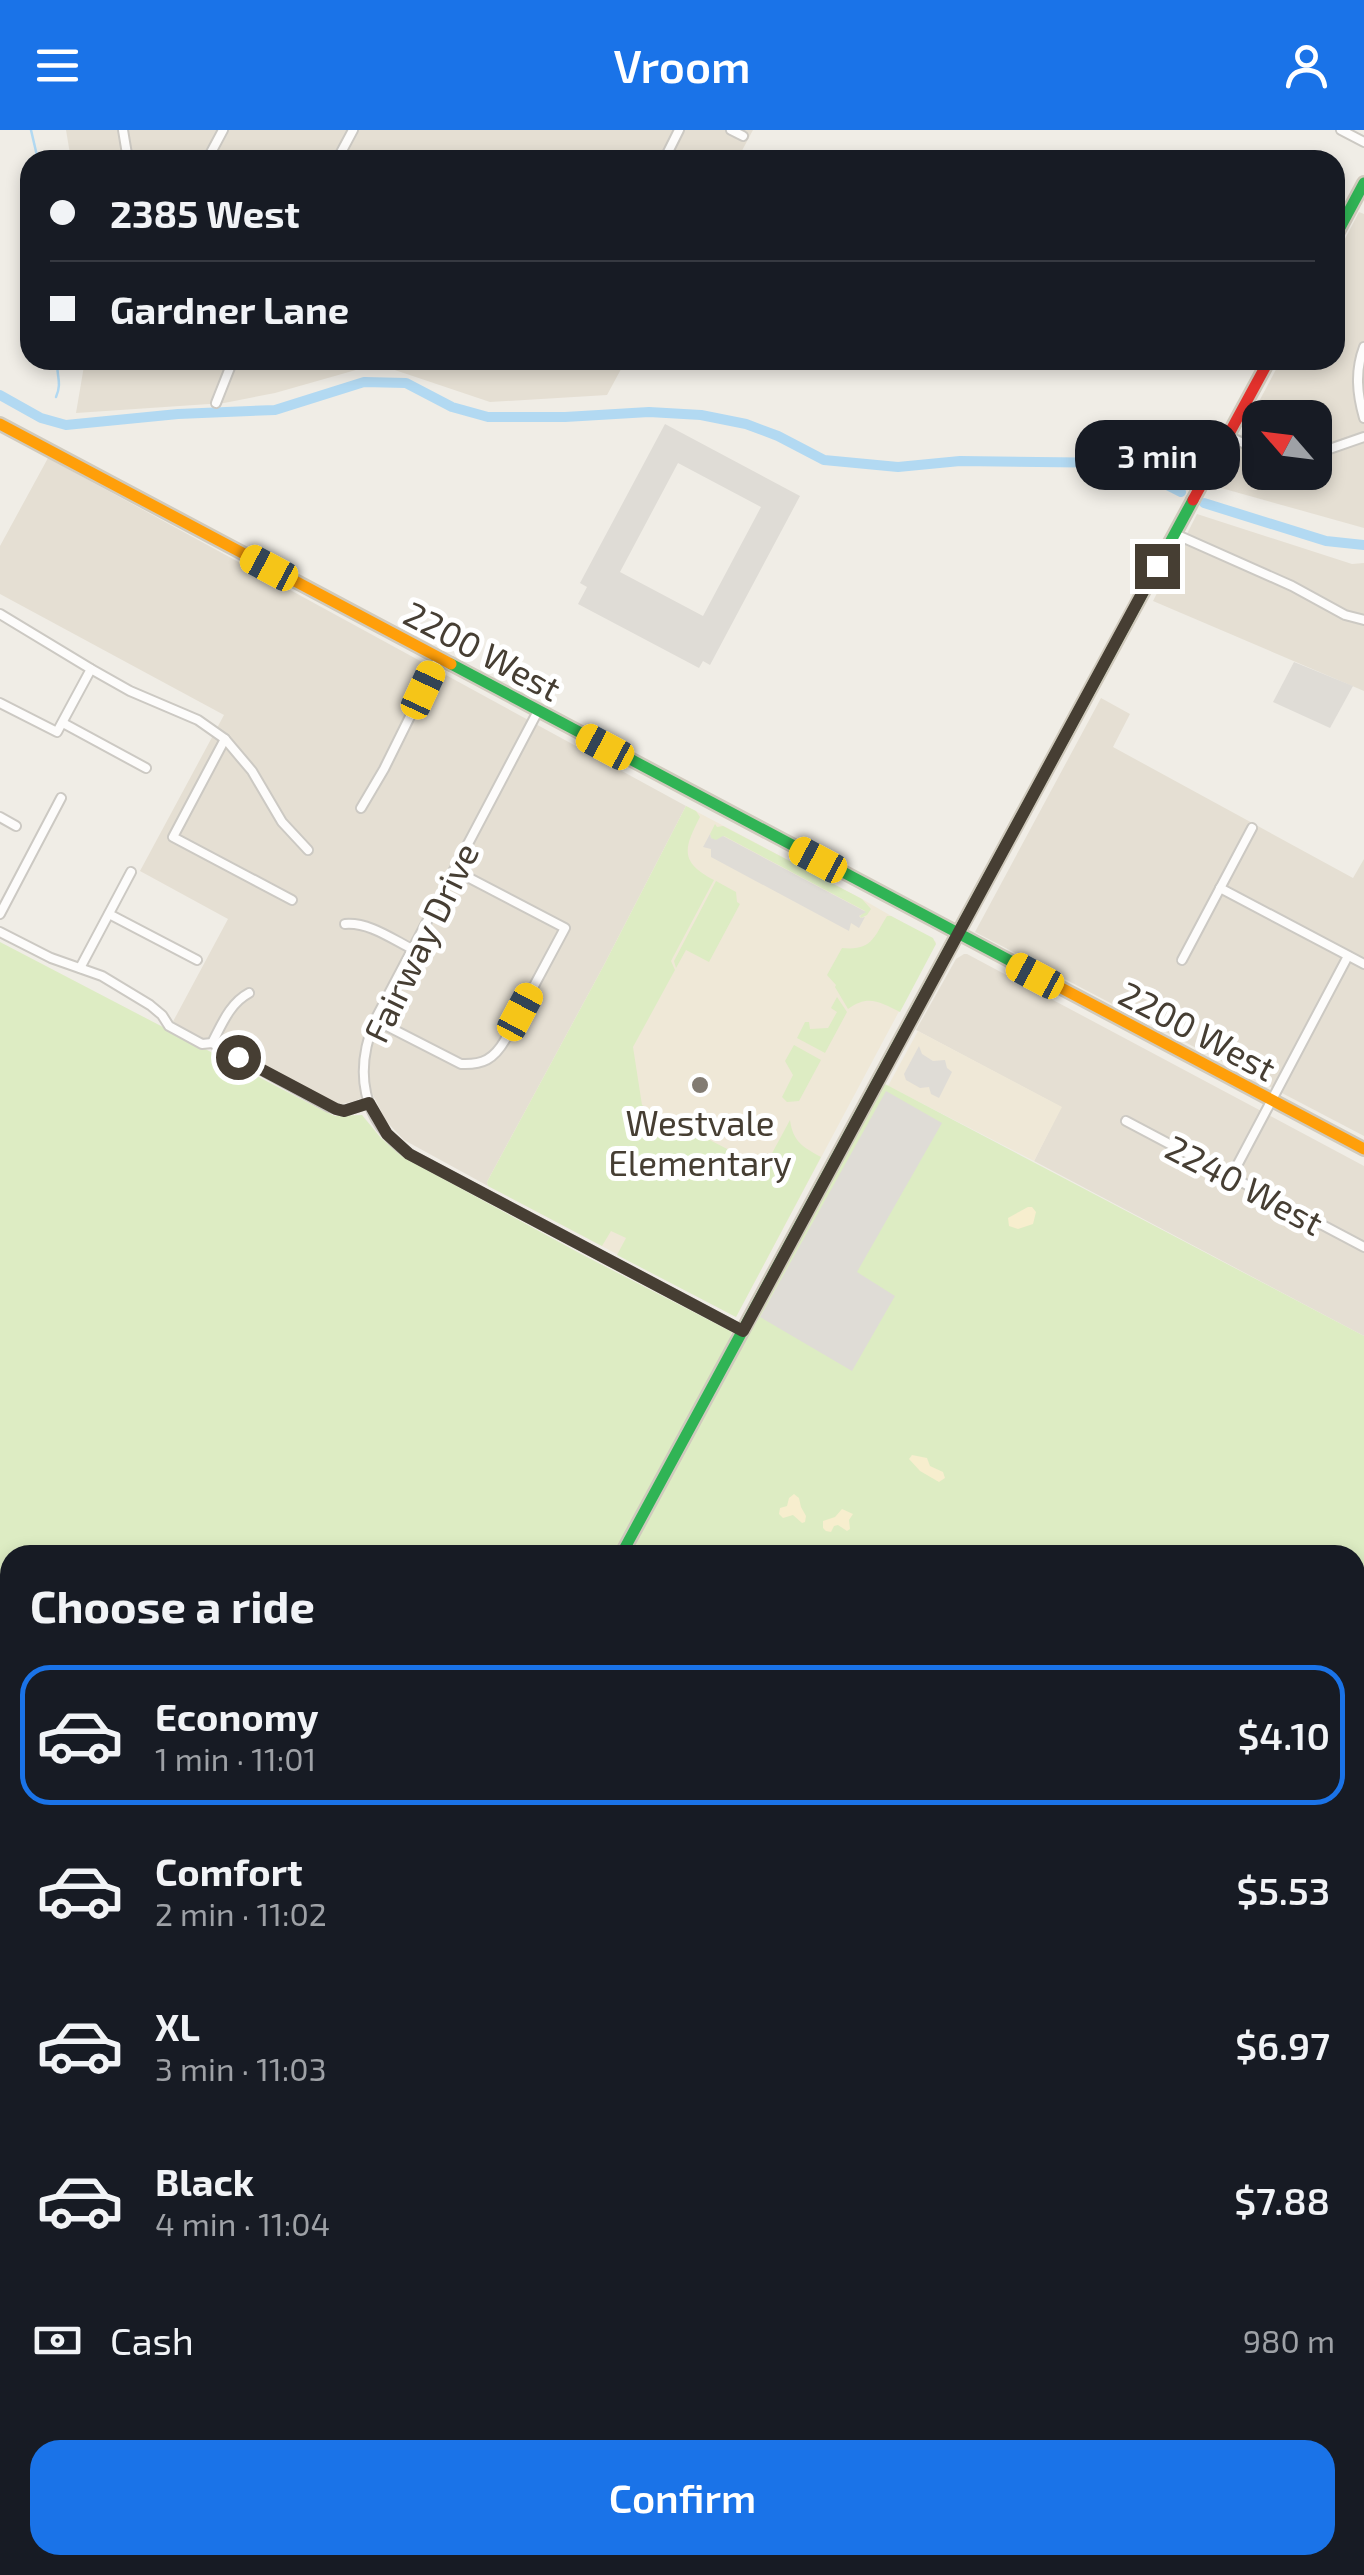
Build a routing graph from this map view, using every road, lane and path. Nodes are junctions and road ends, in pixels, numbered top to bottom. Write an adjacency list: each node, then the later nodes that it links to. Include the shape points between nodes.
1 (731, 130): 3 (street)
2 (1341, 130): 4 (street)
3 (743, 136)
4 (1364, 142)
5 (1364, 183): 6 (street)
6 (1345, 218)
7 (1364, 347): 11 (street, via 1357,374)
8 (229, 370): 10 (street)
9 (1264, 370): 13 (street)
10 (216, 403)
11 (1364, 418)
12 (0, 424): 20 (street, 2200 West)
13 (1228, 436): 15 (street); 17 (street)
14 (1364, 437): 16 (street)
15 (1242, 443)
16 (1332, 448)
17 (1174, 534): 19 (street); 41 (street)
18 (0, 614): 21 (street)
19 (1364, 620)
20 (438, 658): 23 (street, 2200 West); 28 (street)
21 (90, 669): 24 (street); 25 (street)
22 (0, 702): 24 (street, via 57,732)
23 (538, 711): 33 (street, Fairway Drive); 41 (street, 2200 West)
24 (62, 722): 26 (street)
25 (225, 739): 32 (street); 36 (street, via 173,838)
26 (146, 768)
27 (61, 798): 37 (street)
28 (362, 808)
29 (0, 817): 30 (street)
30 (16, 826)
31 (1252, 828): 35 (street)
32 (308, 850)
33 (454, 870): 42 (street, Fairway Drive); 49 (street, via 564,928 505,1040 486,1062 461,1064)
34 (130, 872): 38 (street)
35 (1220, 888): 43 (street); 45 (street)
36 (292, 900)
37 (0, 914)
38 (109, 914): 44 (street); 47 (street)
39 (345, 924): 42 (street, via 367,926)
40 (0, 932): 47 (street)
41 (958, 935): 51 (street, 2200 West); 57 (street)
42 (412, 949): 49 (street, Fairway Drive)
43 (1348, 956): 46 (street); 51 (street)
44 (198, 960)
45 (1182, 960)
46 (1364, 964)
47 (80, 968): 50 (street, via 125,988 168,1026)
48 (250, 992): 50 (street, via 231,1007)
49 (375, 1020): 52 (street, Fairway Drive, via 362,1064)
50 (212, 1043): 52 (street, via 330,1107 344,1111)
51 (1271, 1100): 54 (street, 2200 West); 55 (street)
52 (369, 1103): 57 (street, Fairway Drive, via 409,1154)
53 (1126, 1120): 55 (street, 2240 West)
54 (1364, 1149)
55 (1230, 1176): 56 (street, 2240 West)
56 (1364, 1248)
57 (743, 1331): 58 (street)
58 (626, 1545)

